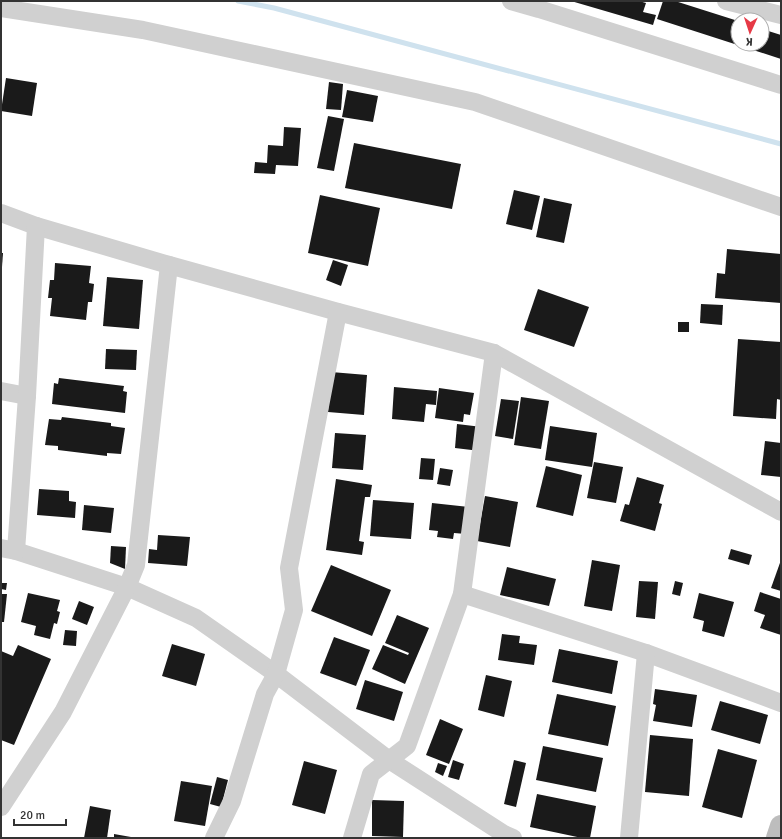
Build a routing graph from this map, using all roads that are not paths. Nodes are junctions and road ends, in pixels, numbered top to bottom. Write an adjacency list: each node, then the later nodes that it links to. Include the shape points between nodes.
1 (511, 1): 3 (street)
2 (726, 1): 5 (street)
3 (540, 5): 6 (street)
4 (1, 8): 7 (street, via 143,30 475,102)
5 (781, 15)
6 (781, 85)
7 (781, 207)
8 (1, 213): 9 (street)
9 (36, 226): 10 (street); 14 (street)
10 (170, 265): 11 (street); 17 (street, via 136,566)
11 (338, 312): 12 (street); 20 (street, via 290,568 294,610)
12 (494, 353): 15 (street); 18 (street)
13 (1, 391): 14 (street)
14 (27, 396): 16 (street)
15 (781, 512)
16 (8, 549): 17 (street)
17 (127, 588): 20 (street, via 196,618); 23 (street, via 63,712)
18 (462, 594): 19 (street); 22 (street, via 407,746)
19 (646, 653): 21 (street); 28 (street)
20 (276, 674): 22 (street); 25 (street, via 265,694 232,801)
21 (781, 703)
22 (389, 760): 26 (street, via 371,774); 27 (street)
23 (1, 807)
24 (781, 826): 29 (main road)
25 (214, 838)
26 (352, 838)
27 (513, 838)
28 (628, 838)
29 (777, 838)

